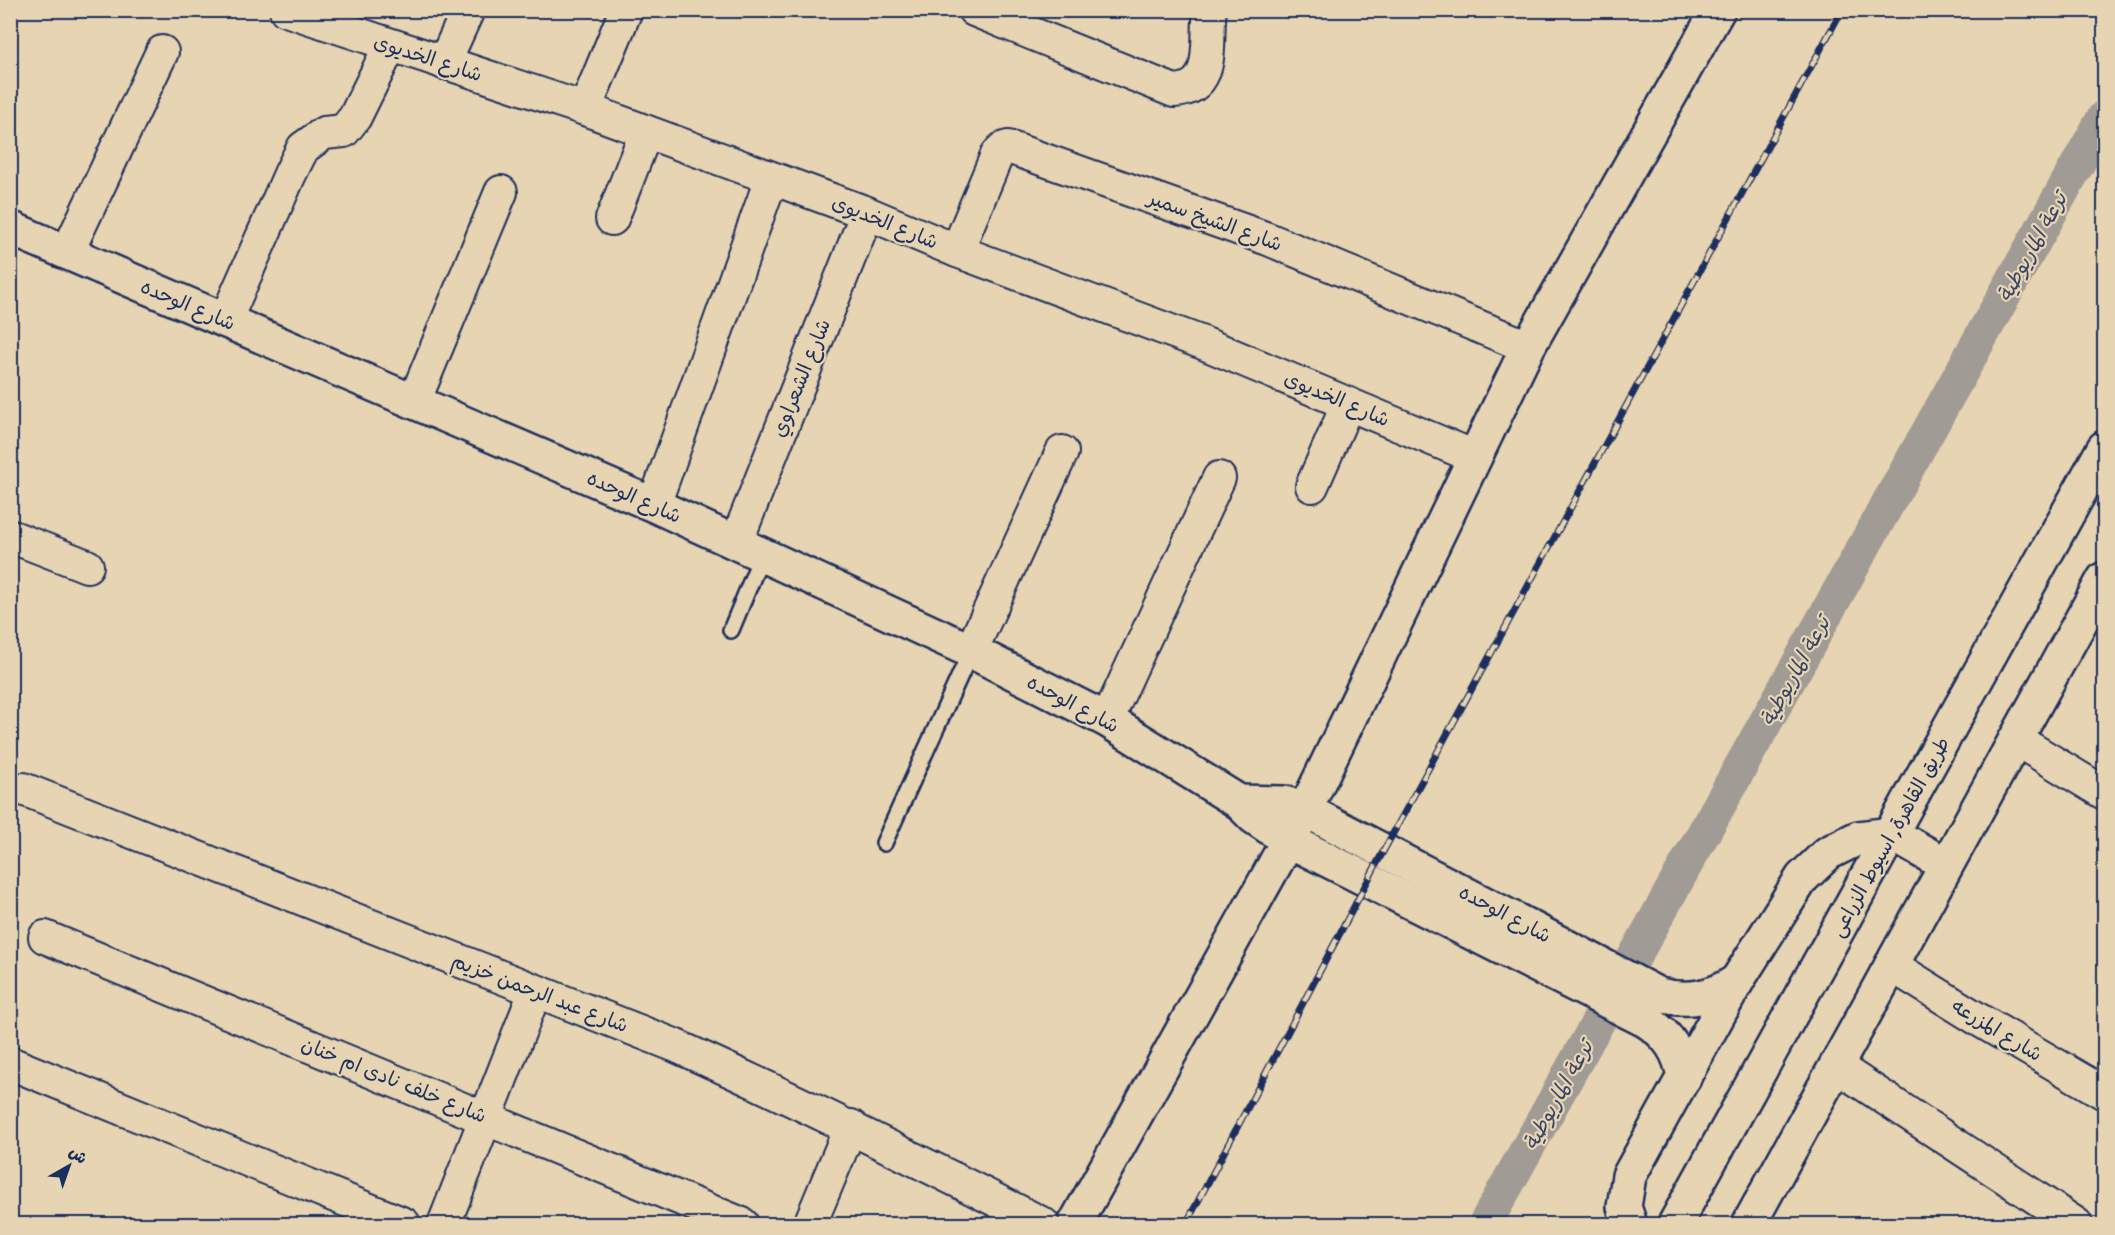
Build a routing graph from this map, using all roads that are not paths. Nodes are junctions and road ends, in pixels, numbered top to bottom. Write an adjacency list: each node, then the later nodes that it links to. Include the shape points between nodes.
1 (468, 10): 9 (street)
2 (626, 10): 10 (street)
3 (974, 10): 4 (street, via 1174,91 1187,90 1200,81 1210,42)
4 (1210, 10)
5 (1718, 10): 20 (main road)
6 (305, 14): 7 (street, شارع الخديوى)
7 (390, 46): 9 (street, شارع الخديوى); 19 (street, via 355,117 344,131 324,134 303,148)
8 (162, 52): 18 (street)
9 (444, 63): 10 (street, شارع الخديوى)
10 (585, 109): 11 (street, شارع الخديوى)
11 (646, 132): 12 (street, شارع الخديوى); 15 (street)
12 (771, 179): 14 (street, شارع الخديوى); 28 (street)
13 (501, 192): 21 (street)
14 (867, 213): 17 (street, شارع الخديوى); 30 (street, شارع الشعراوي)
15 (612, 219)
16 (10, 228): 18 (main road, شارع الوحده)
17 (957, 251): 20 (street, شارع الشيخ سمير, via 997,155 1008,147 1268,239); 22 (street, شارع الخديوى, via 1203,343)
18 (67, 253): 19 (main road, شارع الوحده)
19 (225, 321): 21 (main road, شارع الوحده)
20 (1528, 347): 25 (main road)
21 (414, 402): 28 (main road, شارع الوحده)
22 (1348, 404): 25 (street, شارع الخديوى); 27 (street)
23 (2104, 448): 41 (main road, طريق القاهرة, اسيوط الزراعى)
24 (1062, 452): 34 (street)
25 (1475, 457): 40 (main road)
26 (1219, 478): 35 (street)
27 (1312, 486)
28 (654, 505): 30 (main road, شارع الوحده)
29 (10, 536): 31 (street)
30 (749, 549): 33 (lane); 34 (main road, شارع الوحده)
31 (87, 566)
32 (2104, 579): 36 (main road)
33 (731, 630)
34 (971, 651): 35 (main road, شارع الوحده); 43 (lane)
35 (1107, 720): 39 (main road, شارع الوحده)
36 (2016, 739): 38 (street); 44 (main road)
37 (23, 789): 48 (street, شارع عبد الرحمن خزيم)
38 (2104, 794)
39 (1239, 802): 40 (main road, شارع الوحده, via 1284,803); 42 (main road, شارع الوحده)
40 (1305, 810): 42 (main road); 49 (main road, شارع الوحده, via 1422,870)
41 (1892, 834): 44 (main road); 47 (main road, via 1858,838 1828,854 1802,878); 63 (main road, طريق القاهرة, اسيوط الزراعى)
42 (1288, 840): 49 (main road, شارع الوحده, via 1410,901); 61 (main road)
43 (884, 843)
44 (1946, 865): 46 (main road)
45 (45, 937): 54 (street, شارع خلف نادى ام خنان)
46 (1891, 965): 51 (main road); 53 (street, شارع المزرعه)
47 (1737, 981): 49 (main road, شارع الوحده, via 1700,998 1672,998); 52 (main road)
48 (535, 992): 54 (street); 55 (street, شارع عبد الرحمن خزيم, via 674,1045)
49 (1652, 1007): 52 (main road, شارع الوحده, via 1658,1028 1676,1050)
50 (10, 1064): 56 (street)
51 (1836, 1066): 64 (main road); 65 (street)
52 (1684, 1078): 62 (main road, via 1629,1176 1624,1208)
53 (2104, 1093)
54 (486, 1118): 57 (street); 58 (street, شارع خلف نادى ام خنان)
55 (851, 1126): 59 (street); 60 (street, شارع عبد الرحمن خزيم)
56 (404, 1224)
57 (444, 1224)
58 (742, 1224)
59 (810, 1224)
60 (1043, 1224)
61 (1075, 1224)
62 (1630, 1224)
63 (1675, 1224)
64 (1749, 1224)
65 (2076, 1224)

